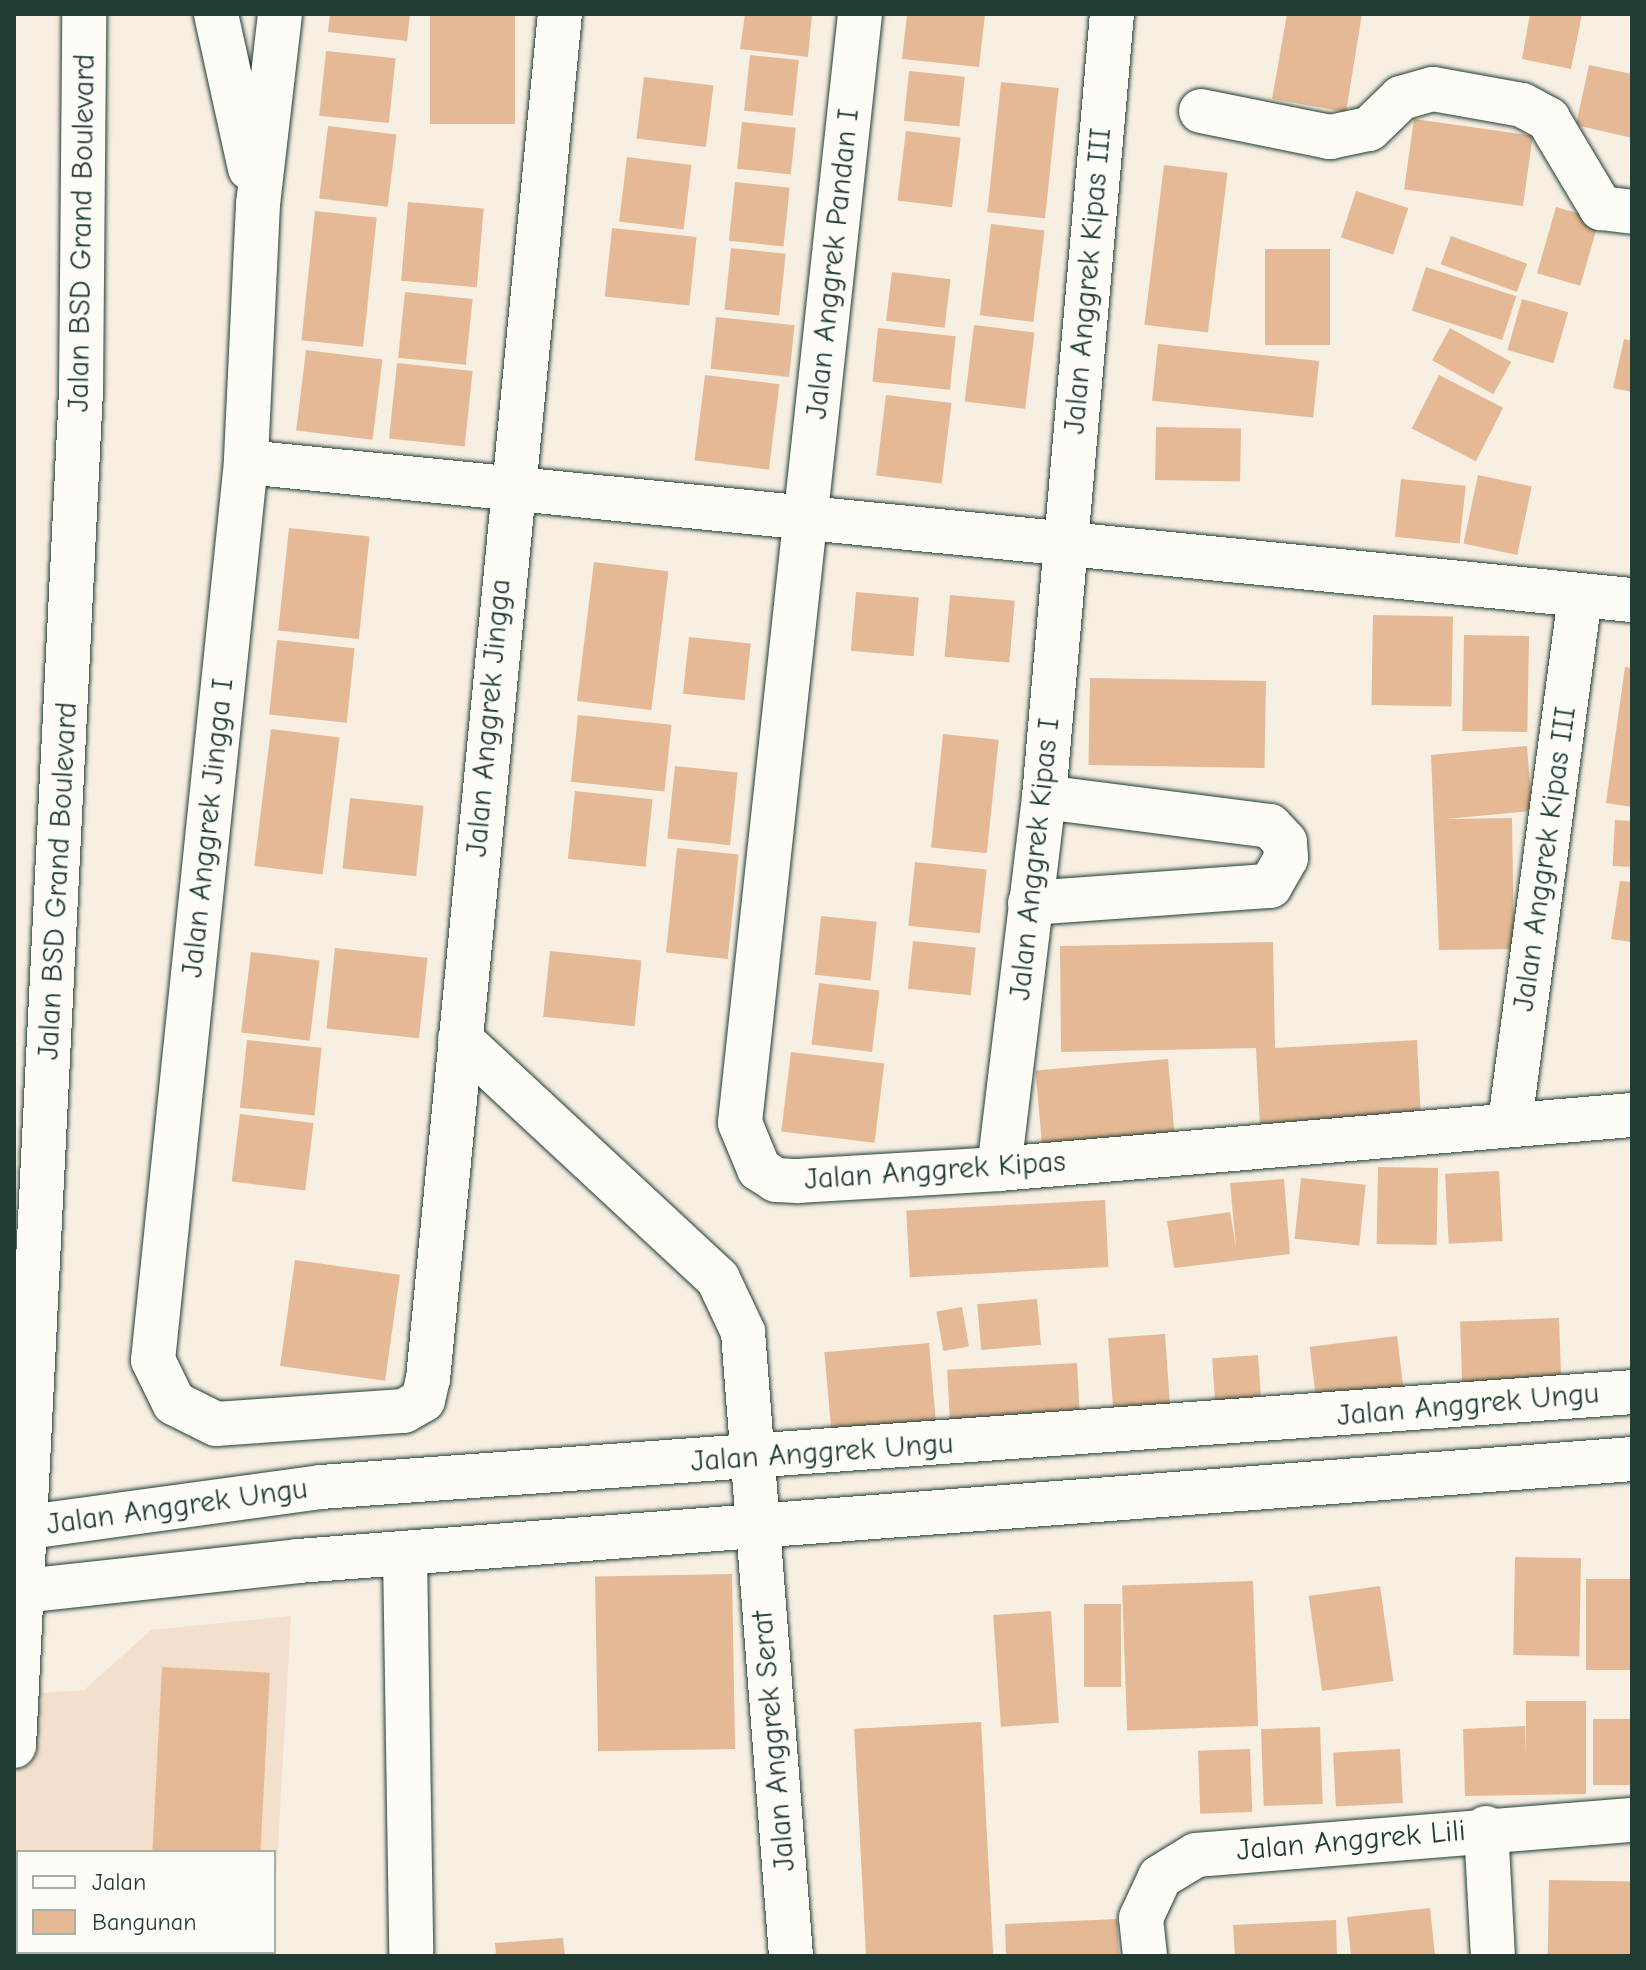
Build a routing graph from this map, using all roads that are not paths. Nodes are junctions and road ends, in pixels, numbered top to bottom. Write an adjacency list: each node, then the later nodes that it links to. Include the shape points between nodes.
1 (84, 14): 27 (street, Jalan BSD Grand Boulevard, via 80,409)
2 (216, 14): 8 (street)
3 (280, 14): 8 (street, Jalan Anggrek Jingga I)
4 (560, 14): 11 (street, Jalan Anggrek Jingga)
5 (860, 14): 12 (street, Jalan Anggrek Pandan I)
6 (1112, 14): 13 (street, Jalan Anggrek Kipas III)
7 (1201, 111): 9 (street, via 1330,137 1369,129 1401,98 1433,89 1522,105 1548,119 1601,208)
8 (258, 204): 10 (street, Jalan Anggrek Jingga I)
9 (1632, 212)
10 (246, 462): 11 (street); 23 (street, Jalan Anggrek Jingga I, via 153,1360 174,1403 216,1424)
11 (510, 492): 12 (street); 18 (street, Jalan Anggrek Jingga)
12 (806, 514): 13 (street); 21 (street, Jalan Anggrek Kipas, via 740,1123 745,1147 776,1180)
13 (1065, 549): 14 (street); 16 (street, Jalan Anggrek Kipas I)
14 (1580, 597): 15 (street); 20 (street, Jalan Anggrek Kipas III)
15 (1632, 600)
16 (1044, 797): 17 (street, Jalan Anggrek Kipas I); 17 (street, via 1270,826 1285,842 1286,858 1270,886)
17 (1030, 903): 21 (street, Jalan Anggrek Kipas I)
18 (460, 1039): 23 (street, Jalan Anggrek Jingga, via 428,1379 423,1400); 24 (street, Jalan Anggrek Serat, via 718,1279 743,1332)
19 (1632, 1115): 20 (street, Jalan Anggrek Kipas)
20 (1510, 1122): 21 (street, Jalan Anggrek Kipas)
21 (999, 1169)
22 (1632, 1392): 24 (street, Jalan Anggrek Ungu)
23 (404, 1411)
24 (753, 1457): 26 (street, Jalan Anggrek Serat); 27 (street, Jalan Anggrek Ungu, via 321,1487)
25 (1632, 1459): 26 (street, Jalan Anggrek Ungu)
26 (757, 1527): 28 (street, Jalan Anggrek Ungu); 34 (street, Jalan Anggrek Serat)
27 (18, 1528): 29 (street, Jalan BSD Grand Boulevard)
28 (405, 1553): 29 (street, Jalan Anggrek Ungu); 33 (street)
29 (16, 1592): 30 (street, Jalan BSD Grand Boulevard)
30 (14, 1746)
31 (1632, 1820): 32 (street, Jalan Anggrek Lili)
32 (1486, 1828): 35 (street, Jalan Anggrek Lili, via 1196,1855 1160,1877 1141,1918); 36 (street)
33 (411, 1956)
34 (791, 1956)
35 (1145, 1956)
36 (1493, 1956)

